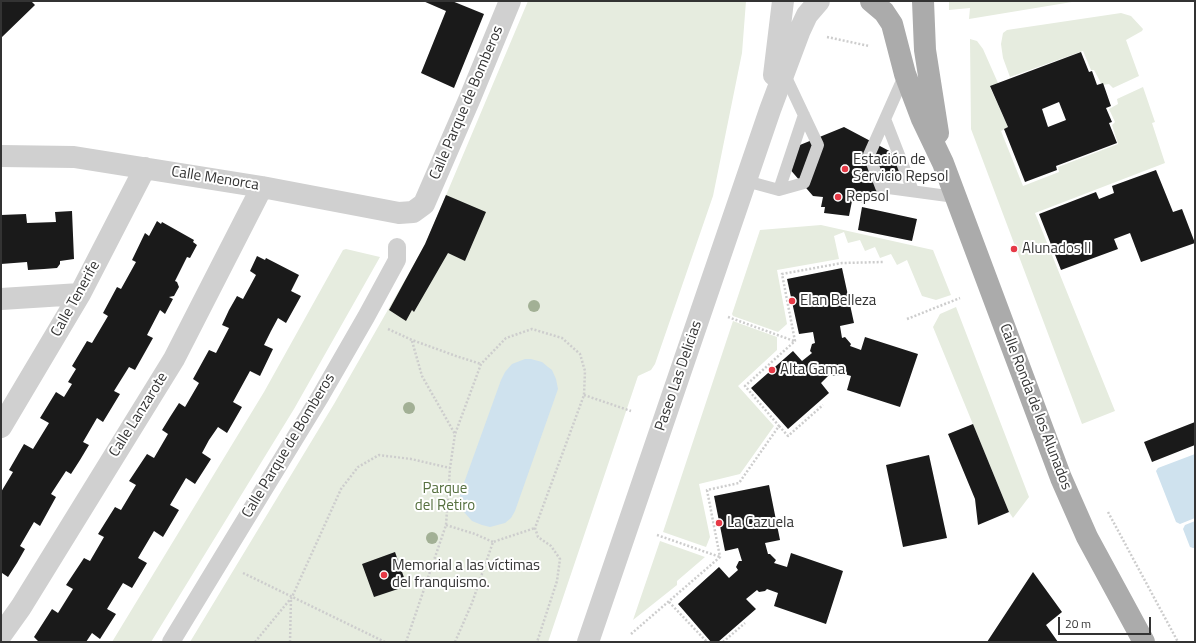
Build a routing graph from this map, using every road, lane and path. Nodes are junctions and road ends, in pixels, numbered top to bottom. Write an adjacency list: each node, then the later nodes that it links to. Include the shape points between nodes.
1 (510, 1): 21 (street, Calle Parque de Bomberos)
2 (783, 1): 10 (street, Paseo Las Delicias)
3 (819, 1): 8 (street, Paseo Las Delicias, via 807,15)
4 (871, 1): 9 (main road, Calle Ronda de los Alunados, via 884,12 892,24)
5 (923, 1): 14 (main road, Calle Ronda de los Alunados, via 927,65)
6 (825, 36): 7 (path)
7 (874, 48)
8 (784, 73): 10 (street, Paseo Las Delicias); 11 (lane)
9 (905, 74): 12 (lane); 14 (main road, Calle Ronda de los Alunados, via 922,119)
10 (770, 110): 16 (street, Paseo Las Delicias)
11 (804, 115): 18 (lane); 18 (lane, via 818,145 804,183)
12 (885, 119): 19 (lane); 19 (lane, via 869,155 881,187)
13 (1, 156): 15 (street, Calle Menorca, via 74,157)
14 (944, 163): 20 (main road, Calle Ronda de los Alunados)
15 (145, 168): 17 (street, Calle Menorca); 24 (street, Calle Tenerife)
16 (746, 181): 18 (lane); 59 (street, Paseo Las Delicias)
17 (262, 186): 21 (street, Calle Menorca, via 399,213 414,212); 51 (street, Calle Lanzarote, via 174,359 21,607)
18 (778, 190)
19 (913, 191): 20 (lane)
20 (955, 197): 62 (main road, Calle Ronda de los Alunados, via 1061,478 1087,537)
21 (424, 204)
22 (397, 247): 28 (street, Calle Parque de Bomberos, via 397,260)
23 (883, 262): 31 (path, via 842,263 782,274)
24 (80, 294): 26 (street); 36 (street, Calle Tenerife)
25 (960, 298): 29 (path)
26 (1, 299)
27 (725, 316): 31 (path)
28 (366, 317): 30 (path); 46 (street, Calle Parque de Bomberos)
29 (907, 318)
30 (412, 340): 32 (path); 38 (path, via 422,376)
31 (795, 341): 37 (path, via 745,386)
32 (481, 364): 33 (path, via 506,338 532,329 562,338 580,354 585,371); 38 (path)
33 (584, 395): 35 (path); 42 (path)
34 (823, 405): 37 (path, via 788,436)
35 (631, 411)
36 (4, 418)
37 (779, 426): 45 (path, via 739,483 707,490)
38 (455, 434): 39 (path)
39 (450, 468): 41 (path); 47 (path, via 379,455 358,466 341,489)
40 (1108, 511): 63 (path)
41 (446, 525): 44 (path); 56 (path)
42 (535, 528): 44 (path); 58 (path, via 538,537 551,546 560,559 557,581)
43 (657, 535): 45 (path)
44 (493, 542): 57 (path, via 472,604)
45 (720, 557): 48 (path)
46 (219, 562): 47 (path); 52 (street, Calle Parque de Bomberos)
47 (292, 598): 53 (path); 54 (path); 55 (path)
48 (669, 602): 50 (path); 60 (path)
49 (745, 623): 61 (path)
50 (631, 634)
51 (1, 635)
52 (171, 642)
53 (255, 642)
54 (290, 642)
55 (385, 642)
56 (406, 642)
57 (455, 642)
58 (537, 642)
59 (588, 642)
60 (707, 642)
61 (723, 642)
62 (1144, 642)
63 (1178, 642)

